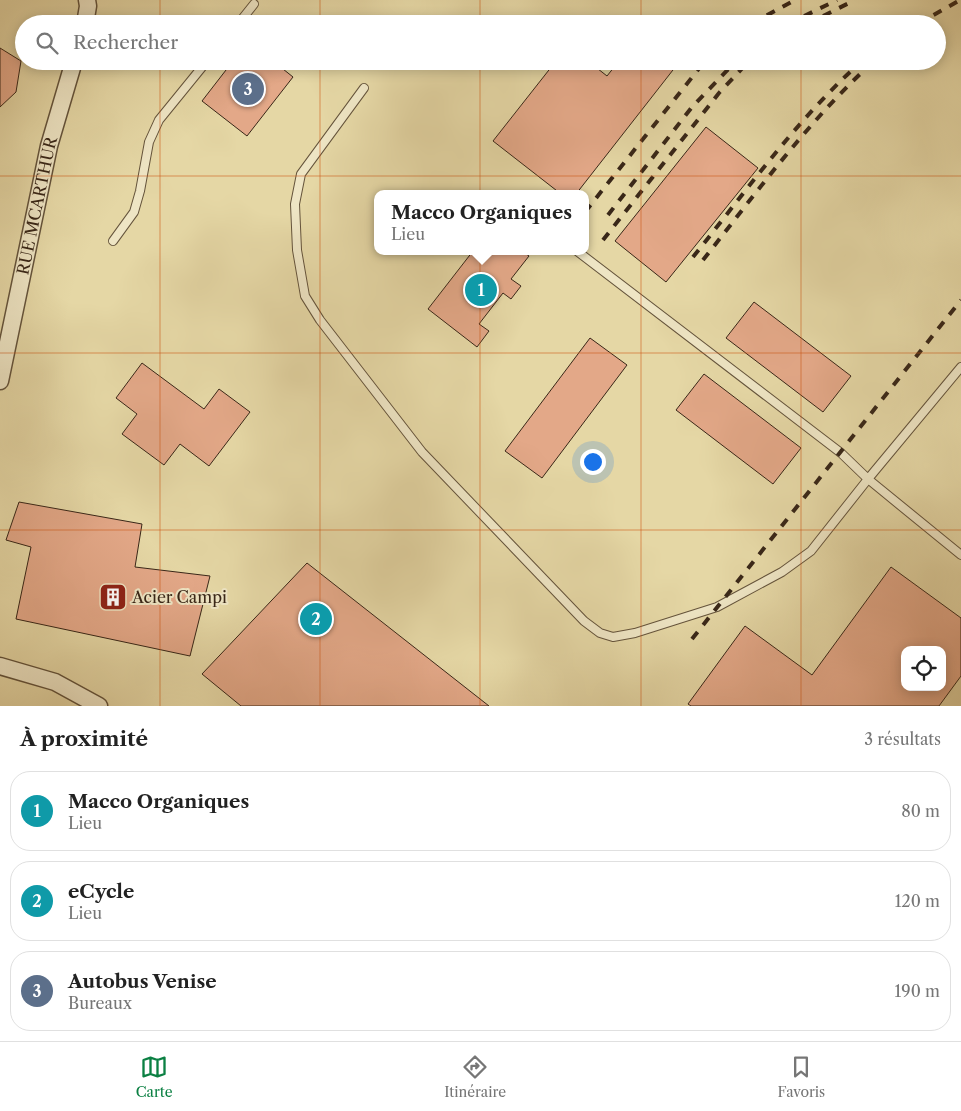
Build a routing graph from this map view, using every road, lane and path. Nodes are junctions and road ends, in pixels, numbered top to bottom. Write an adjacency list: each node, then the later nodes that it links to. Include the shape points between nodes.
1 (87, 0): 3 (street)
2 (254, 4): 4 (lane)
3 (86, 15)
4 (245, 15)
5 (71, 70): 11 (street, RUE MCARTHUR, via 50,146)
6 (200, 70): 8 (lane, via 159,120 149,142 134,212)
7 (364, 88): 12 (lane, via 301,174 295,204 297,250 305,296 422,452 584,621 600,633 613,637 726,603 782,572 811,551)
8 (113, 241)
9 (582, 255): 12 (lane, via 841,453)
10 (961, 367): 12 (lane)
11 (0, 381)
12 (868, 478): 13 (lane)
13 (961, 555)
14 (0, 666): 15 (street, via 55,682)
15 (99, 706)

